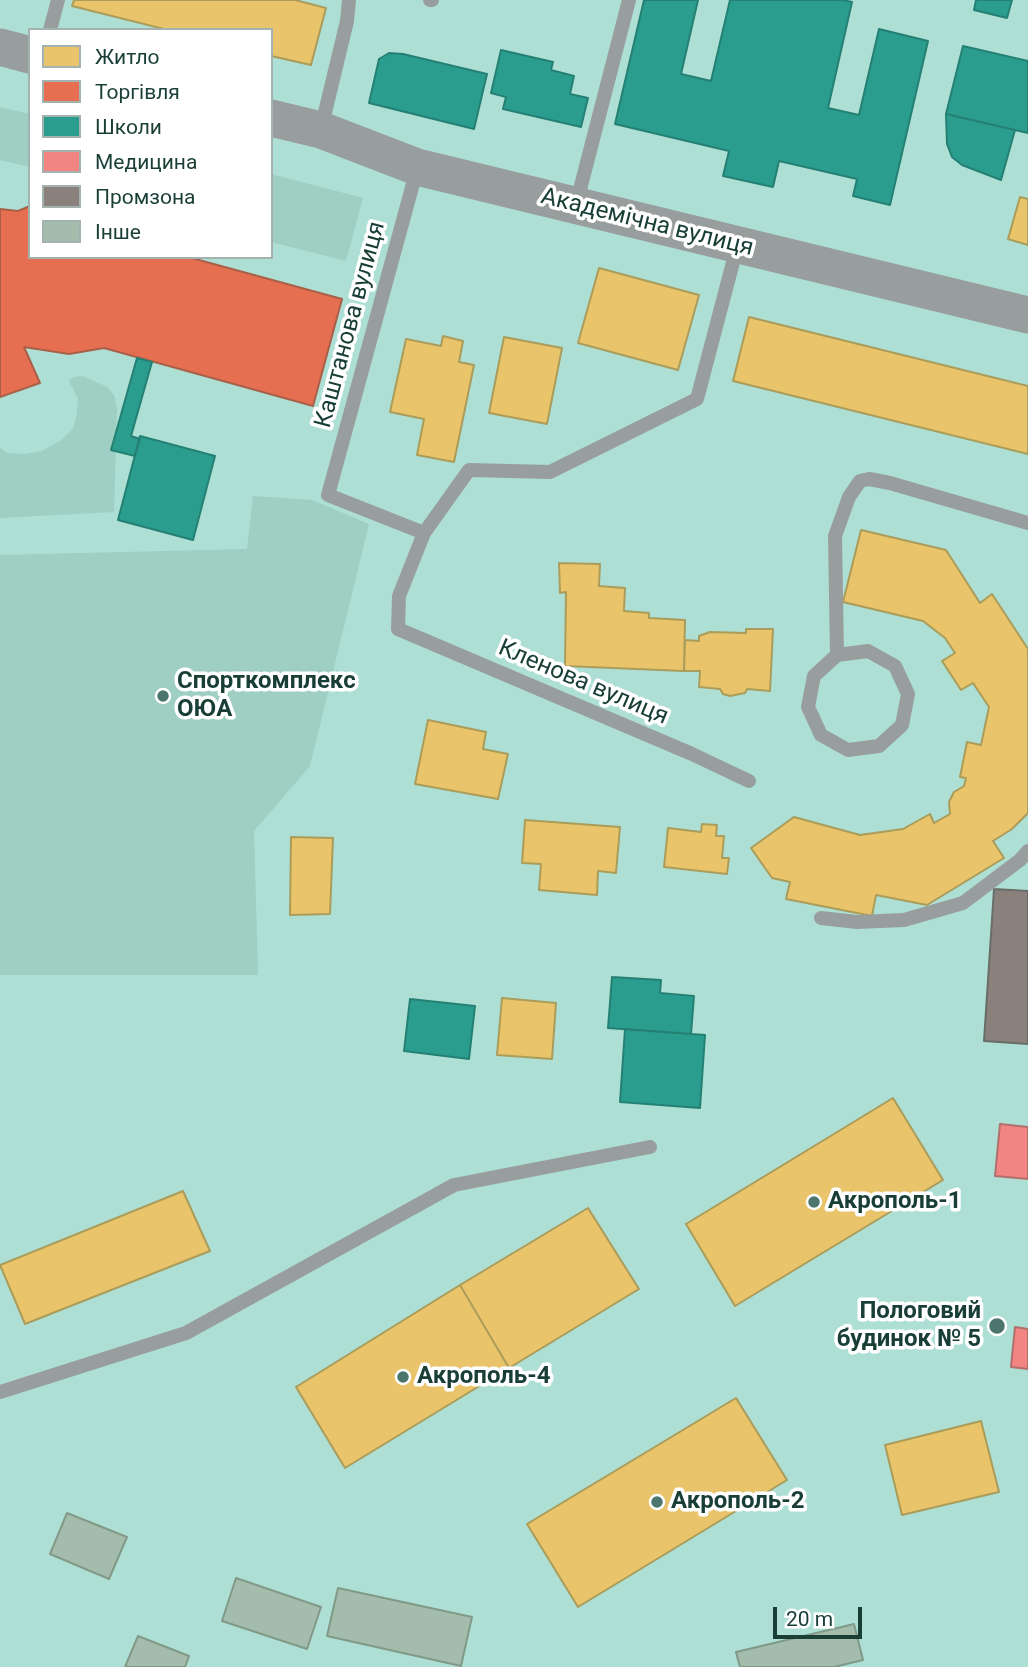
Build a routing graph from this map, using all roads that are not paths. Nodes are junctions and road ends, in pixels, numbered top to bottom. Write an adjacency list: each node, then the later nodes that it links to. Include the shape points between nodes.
1 (58, 0): 4 (lane)
2 (349, 0): 8 (lane)
3 (629, 0): 10 (lane)
4 (51, 28)
5 (0, 47): 6 (street)
6 (28, 54)
7 (273, 118): 8 (street, Академічна вулиця)
8 (321, 130): 9 (street, Академічна вулиця)
9 (417, 167): 10 (street, Академічна вулиця); 14 (lane, Каштанова вулиця, via 328,495)
10 (576, 206): 11 (street, Академічна вулиця)
11 (737, 245): 12 (street, Академічна вулиця); 14 (lane, via 697,399 550,472 469,470)
12 (1028, 315)
13 (1028, 523): 15 (lane, via 890,484 860,481 835,536)
14 (424, 533): 16 (lane, Кленова вулиця, via 399,596 398,629)
15 (837, 655): 15 (lane, via 814,676 808,707 821,735 848,750 879,746 902,725 908,694 895,667 868,651)
16 (749, 781)
17 (1028, 851): 18 (lane, via 964,903 904,920)
18 (821, 918)
19 (650, 1147): 20 (lane, via 454,1185 186,1333)
20 (0, 1392)

